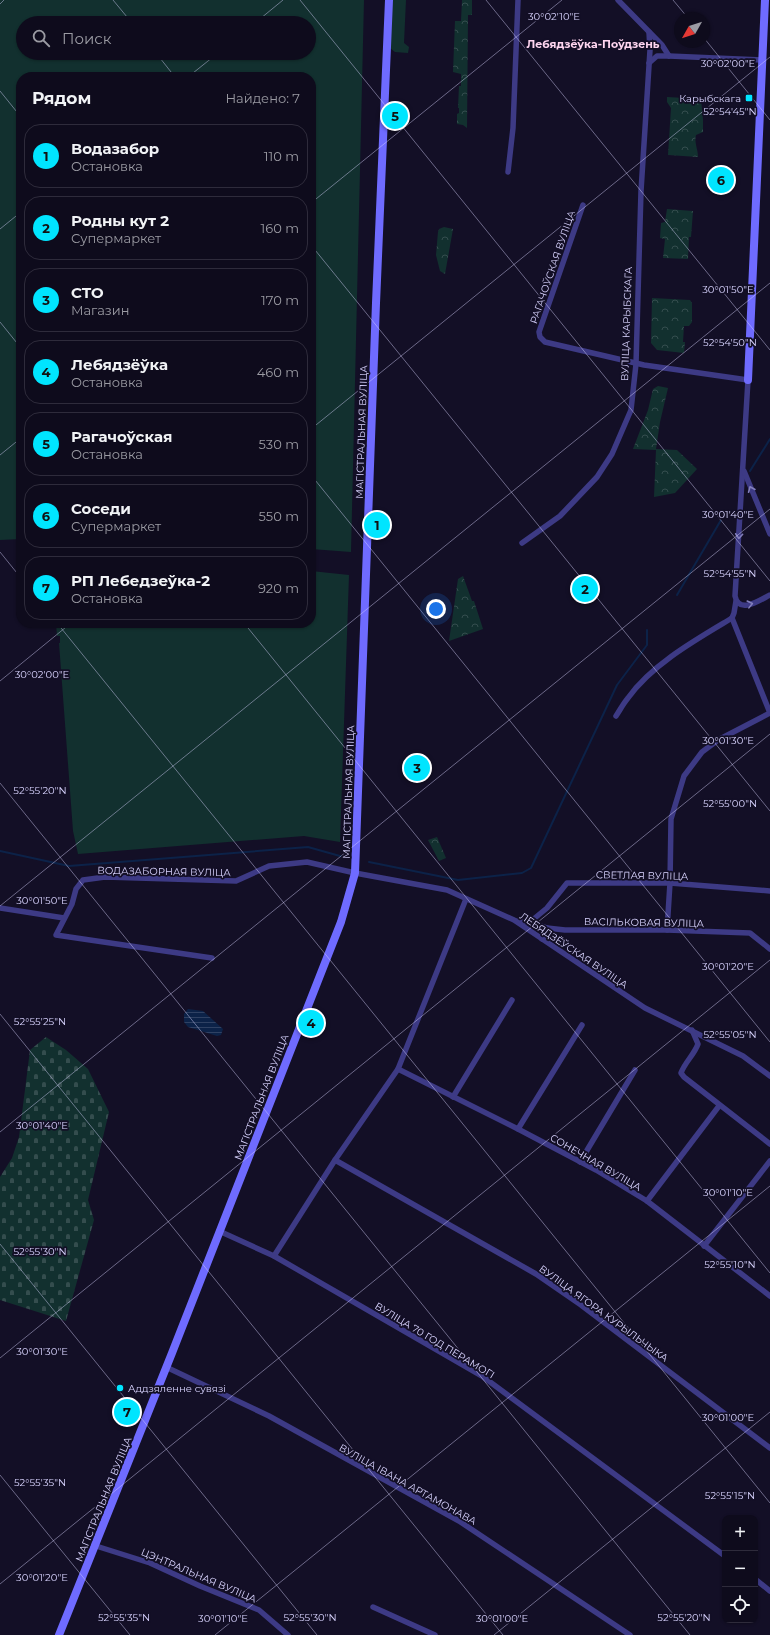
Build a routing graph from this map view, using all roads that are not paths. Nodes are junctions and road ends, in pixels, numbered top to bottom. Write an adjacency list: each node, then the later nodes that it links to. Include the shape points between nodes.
1 (389, 0): 24 (main road, МАГІСТРАЛЬНАЯ ВУЛІЦА)
2 (518, 0): 12 (street, via 513,128)
3 (618, 0): 5 (street)
4 (765, 0): 10 (main road)
5 (649, 32): 6 (street); 7 (street, ВУЛІЦА КАРЫБСКАГА)
6 (662, 45): 7 (street, via 655,43); 8 (street, via 663,52); 9 (street)
7 (650, 50): 8 (street, via 651,54); 11 (street, ВУЛІЦА КАРЫБСКАГА)
8 (657, 56): 9 (street); 11 (street)
9 (669, 56): 10 (street)
10 (762, 60): 15 (main road)
11 (649, 63): 14 (street, ВУЛІЦА КАРЫБСКАГА, via 641,191)
12 (508, 172)
13 (583, 205): 14 (street, РАГАЧОЎСКАЯ ВУЛІЦА, via 539,332 540,337 545,342)
14 (636, 364): 15 (street, РАГАЧОЎСКАЯ ВУЛІЦА); 18 (street, ВУЛІЦА КАРЫБСКАГА, via 631,410 608,463 566,510)
15 (748, 380): 16 (street)
16 (743, 469): 17 (street, one-way to 16); 20 (street, one-way to 20)
17 (770, 534)
18 (522, 543)
19 (770, 595): 20 (street, one-way to 19, via 742,605 749,605)
20 (736, 601): 21 (street)
21 (732, 618): 22 (street); 23 (street, via 679,650 644,680)
22 (770, 713): 25 (street, via 718,740 702,752 684,776 670,819)
23 (616, 716)
24 (355, 873): 27 (street, ЛЕБЯДЗЁЎСКАЯ ВУЛІЦА, via 447,890); 29 (street, ВОДАЗАБОРНАЯ ВУЛІЦА, via 307,862 269,866 236,881 105,877 83,880 76,889 72,904); 51 (main road, МАГІСТРАЛЬНАЯ ВУЛІЦА, via 341,922)
25 (670, 883): 26 (street, СВЕТЛАЯ ВУЛІЦА); 31 (street, СВЕТЛАЯ ВУЛІЦА, via 567,883 547,908); 33 (street)
26 (770, 891)
27 (466, 899): 30 (street, ЛЕБЯДЗЁЎСКАЯ ВУЛІЦА); 40 (street)
28 (0, 908): 29 (street)
29 (64, 918): 36 (street, ВОДАЗАБОРНАЯ ВУЛІЦА, via 56,935)
30 (514, 920): 31 (street, ВАСІЛЬКОВАЯ ВУЛІЦА); 34 (street, ЛЕБЯДЗЁЎСКАЯ ВУЛІЦА)
31 (530, 922): 32 (street, ВАСІЛЬКОВАЯ ВУЛІЦА)
32 (547, 928): 33 (street, ВАСІЛЬКОВАЯ ВУЛІЦА); 34 (street)
33 (667, 930): 35 (street, ВАСІЛЬКОВАЯ ВУЛІЦА, via 750,933)
34 (542, 939): 39 (street, ЛЕБЯДЗЁЎСКАЯ ВУЛІЦА, via 645,1008)
35 (770, 949)
36 (212, 958)
37 (512, 1000): 43 (street)
38 (582, 1025): 45 (street)
39 (692, 1030): 42 (street, ЛЕБЯДЗЁЎСКАЯ ВУЛІЦА, via 743,1056); 44 (street, via 698,1044 681,1073)
40 (398, 1069): 43 (street, СОНЕЧНАЯ ВУЛІЦА); 47 (street)
41 (635, 1070): 49 (street)
42 (770, 1076)
43 (453, 1097): 45 (street, СОНЕЧНАЯ ВУЛІЦА)
44 (719, 1106): 46 (street); 50 (street)
45 (518, 1129): 49 (street, СОНЕЧНАЯ ВУЛІЦА)
46 (770, 1144)
47 (335, 1160): 53 (street); 58 (street, ВУЛІЦА ЯГОРА КУРЫЛЬЧЫКА, via 536,1274)
48 (770, 1161): 52 (street)
49 (580, 1162): 50 (street, СОНЕЧНАЯ ВУЛІЦА)
50 (646, 1201): 52 (street, СОНЕЧНАЯ ВУЛІЦА)
51 (220, 1231): 53 (street, ВУЛІЦА 70 ГОД ПЕРАМОГІ); 57 (main road, МАГІСТРАЛЬНАЯ ВУЛІЦА)
52 (704, 1246): 55 (street, СОНЕЧНАЯ ВУЛІЦА)
53 (274, 1256): 60 (street, ВУЛІЦА 70 ГОД ПЕРАМОГІ, via 482,1376)
54 (770, 1289): 55 (street)
55 (764, 1292): 56 (street, СОНЕЧНАЯ ВУЛІЦА)
56 (770, 1296)
57 (166, 1367): 59 (main road, МАГІСТРАЛЬНАЯ ВУЛІЦА); 67 (street, ВУЛІЦА ІВАНА АРТАМОНАВА, via 269,1416 459,1521)
58 (770, 1448)
59 (96, 1546): 64 (main road, МАГІСТРАЛЬНАЯ ВУЛІЦА); 65 (street, ЦЭНТРАЛЬНАЯ ВУЛІЦА, via 150,1563 259,1610)
60 (722, 1554)
61 (758, 1581): 62 (street)
62 (770, 1591)
63 (373, 1607): 66 (street)
64 (59, 1635)
65 (288, 1635)
66 (435, 1635)
67 (630, 1635)

